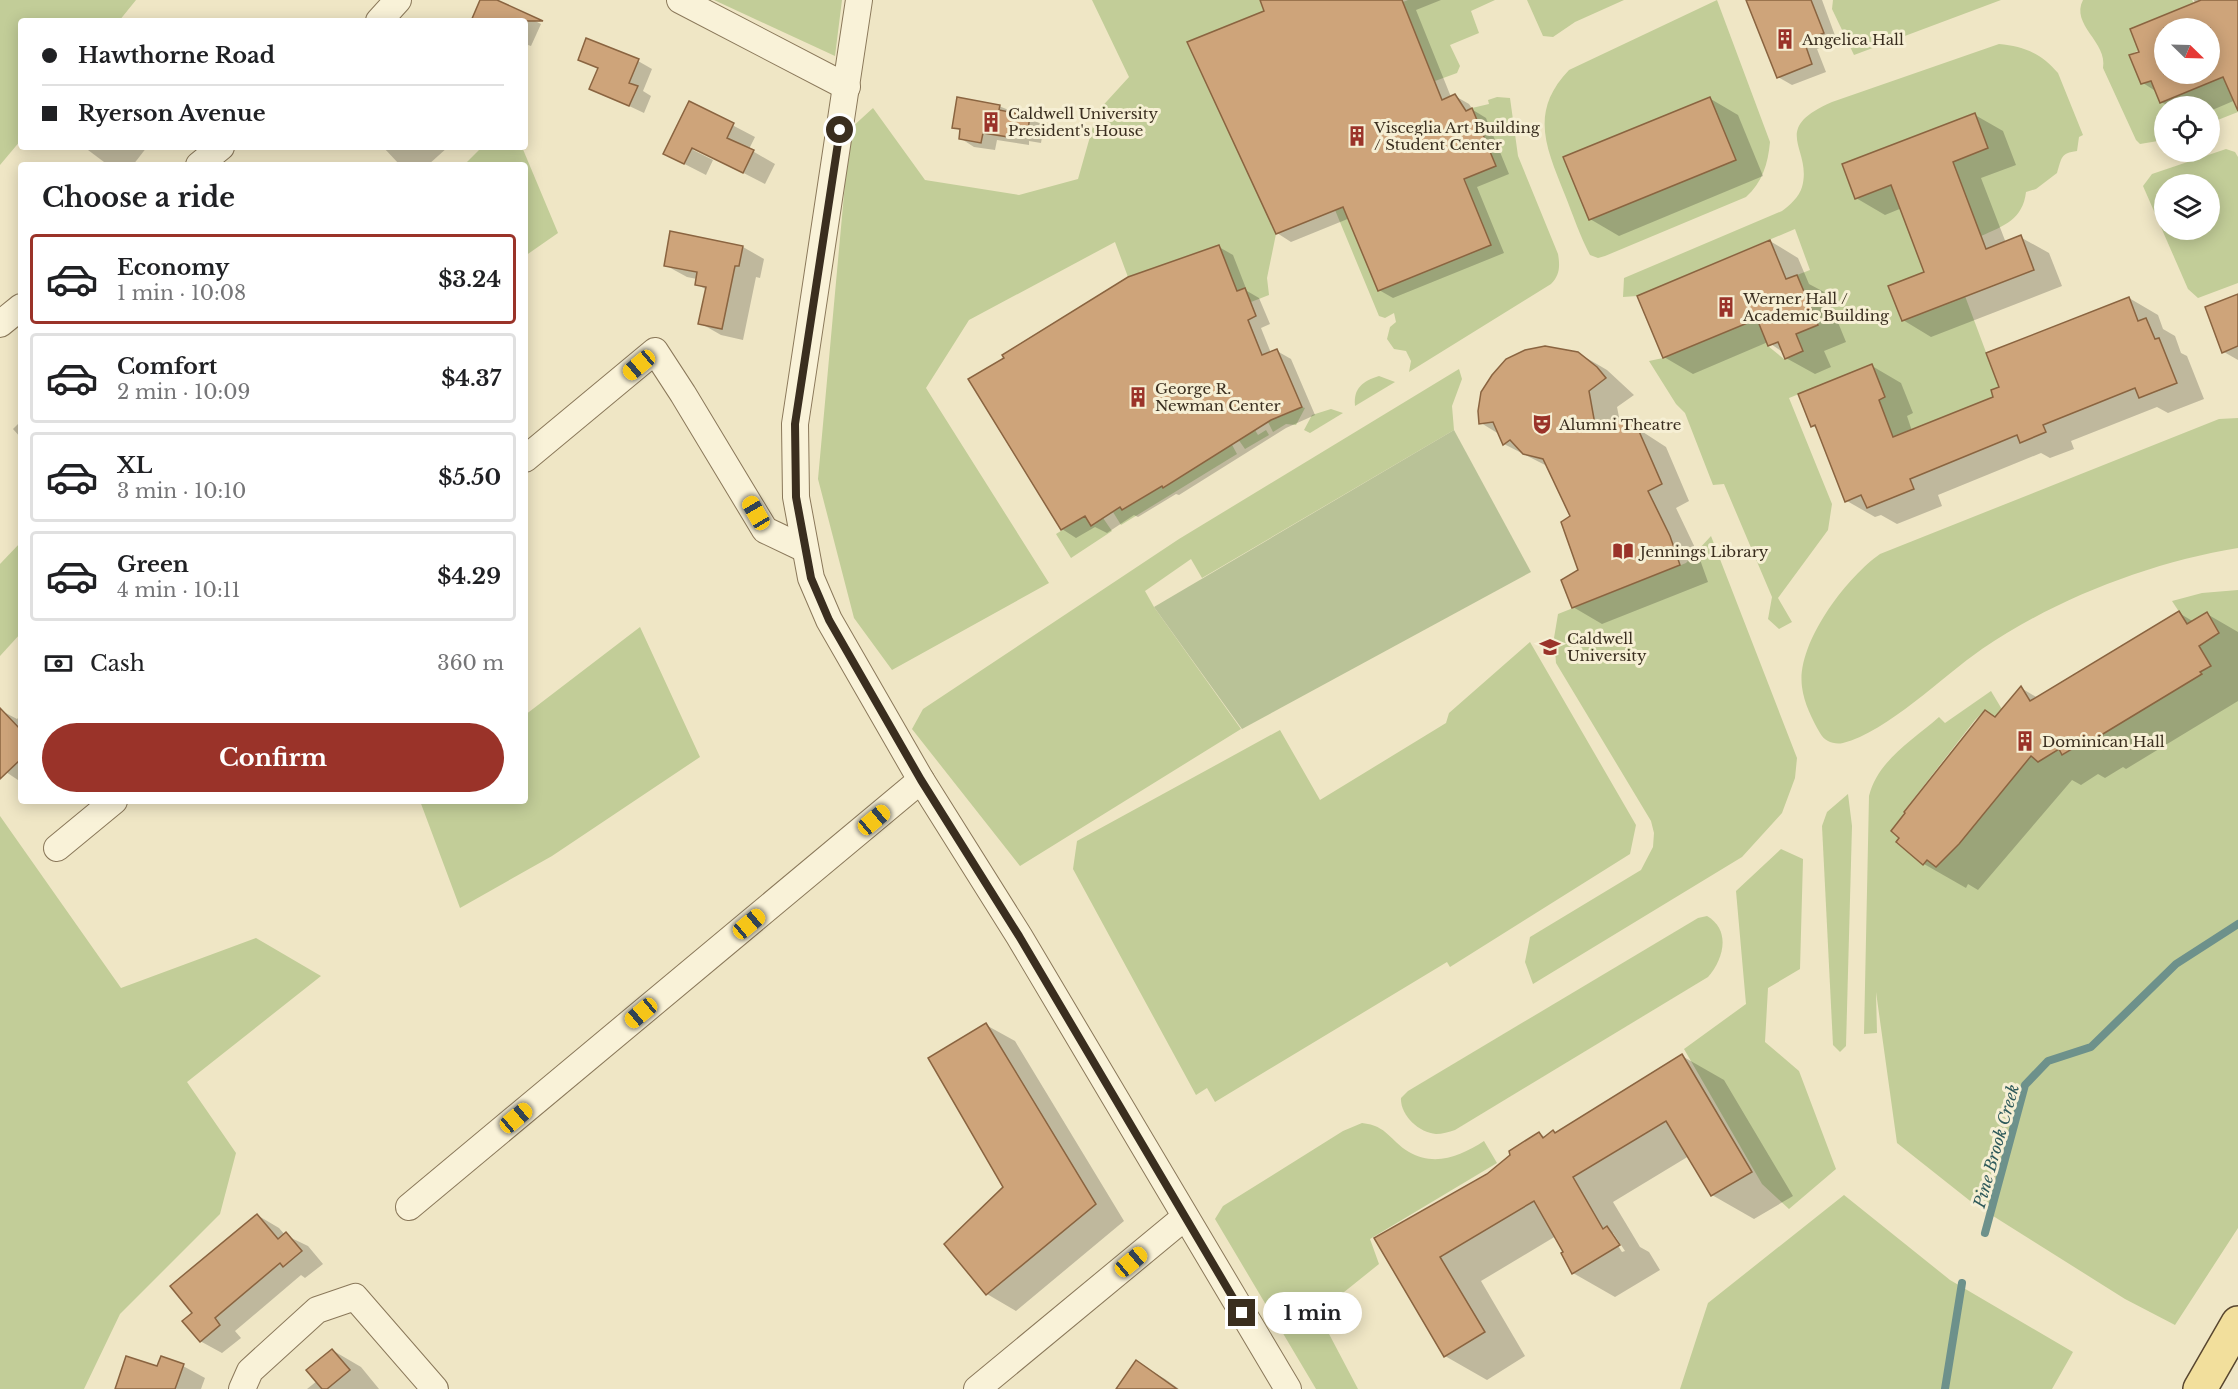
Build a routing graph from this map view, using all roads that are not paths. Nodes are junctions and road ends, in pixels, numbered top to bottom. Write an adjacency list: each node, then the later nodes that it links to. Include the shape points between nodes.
1 (398, 0): 4 (street)
2 (680, 0): 5 (street)
3 (859, 0): 5 (street)
4 (382, 18)
5 (847, 87): 11 (street, via 795,424 796,497)
6 (217, 150): 7 (street)
7 (203, 162)
8 (18, 309): 9 (street)
9 (0, 324)
10 (528, 457): 11 (street, via 655,351 765,530)
11 (805, 549): 12 (street, via 811,578 829,620)
12 (921, 780): 15 (street); 16 (street, via 1019,936)
13 (110, 804): 14 (street)
14 (57, 848)
15 (409, 1207)
16 (1185, 1217): 20 (street); 21 (street)
17 (2238, 1323): 22 (main road)
18 (242, 1389): 19 (street, via 250,1371 317,1310 355,1297)
19 (435, 1389)
20 (977, 1389)
21 (1288, 1389)
22 (2200, 1389)

